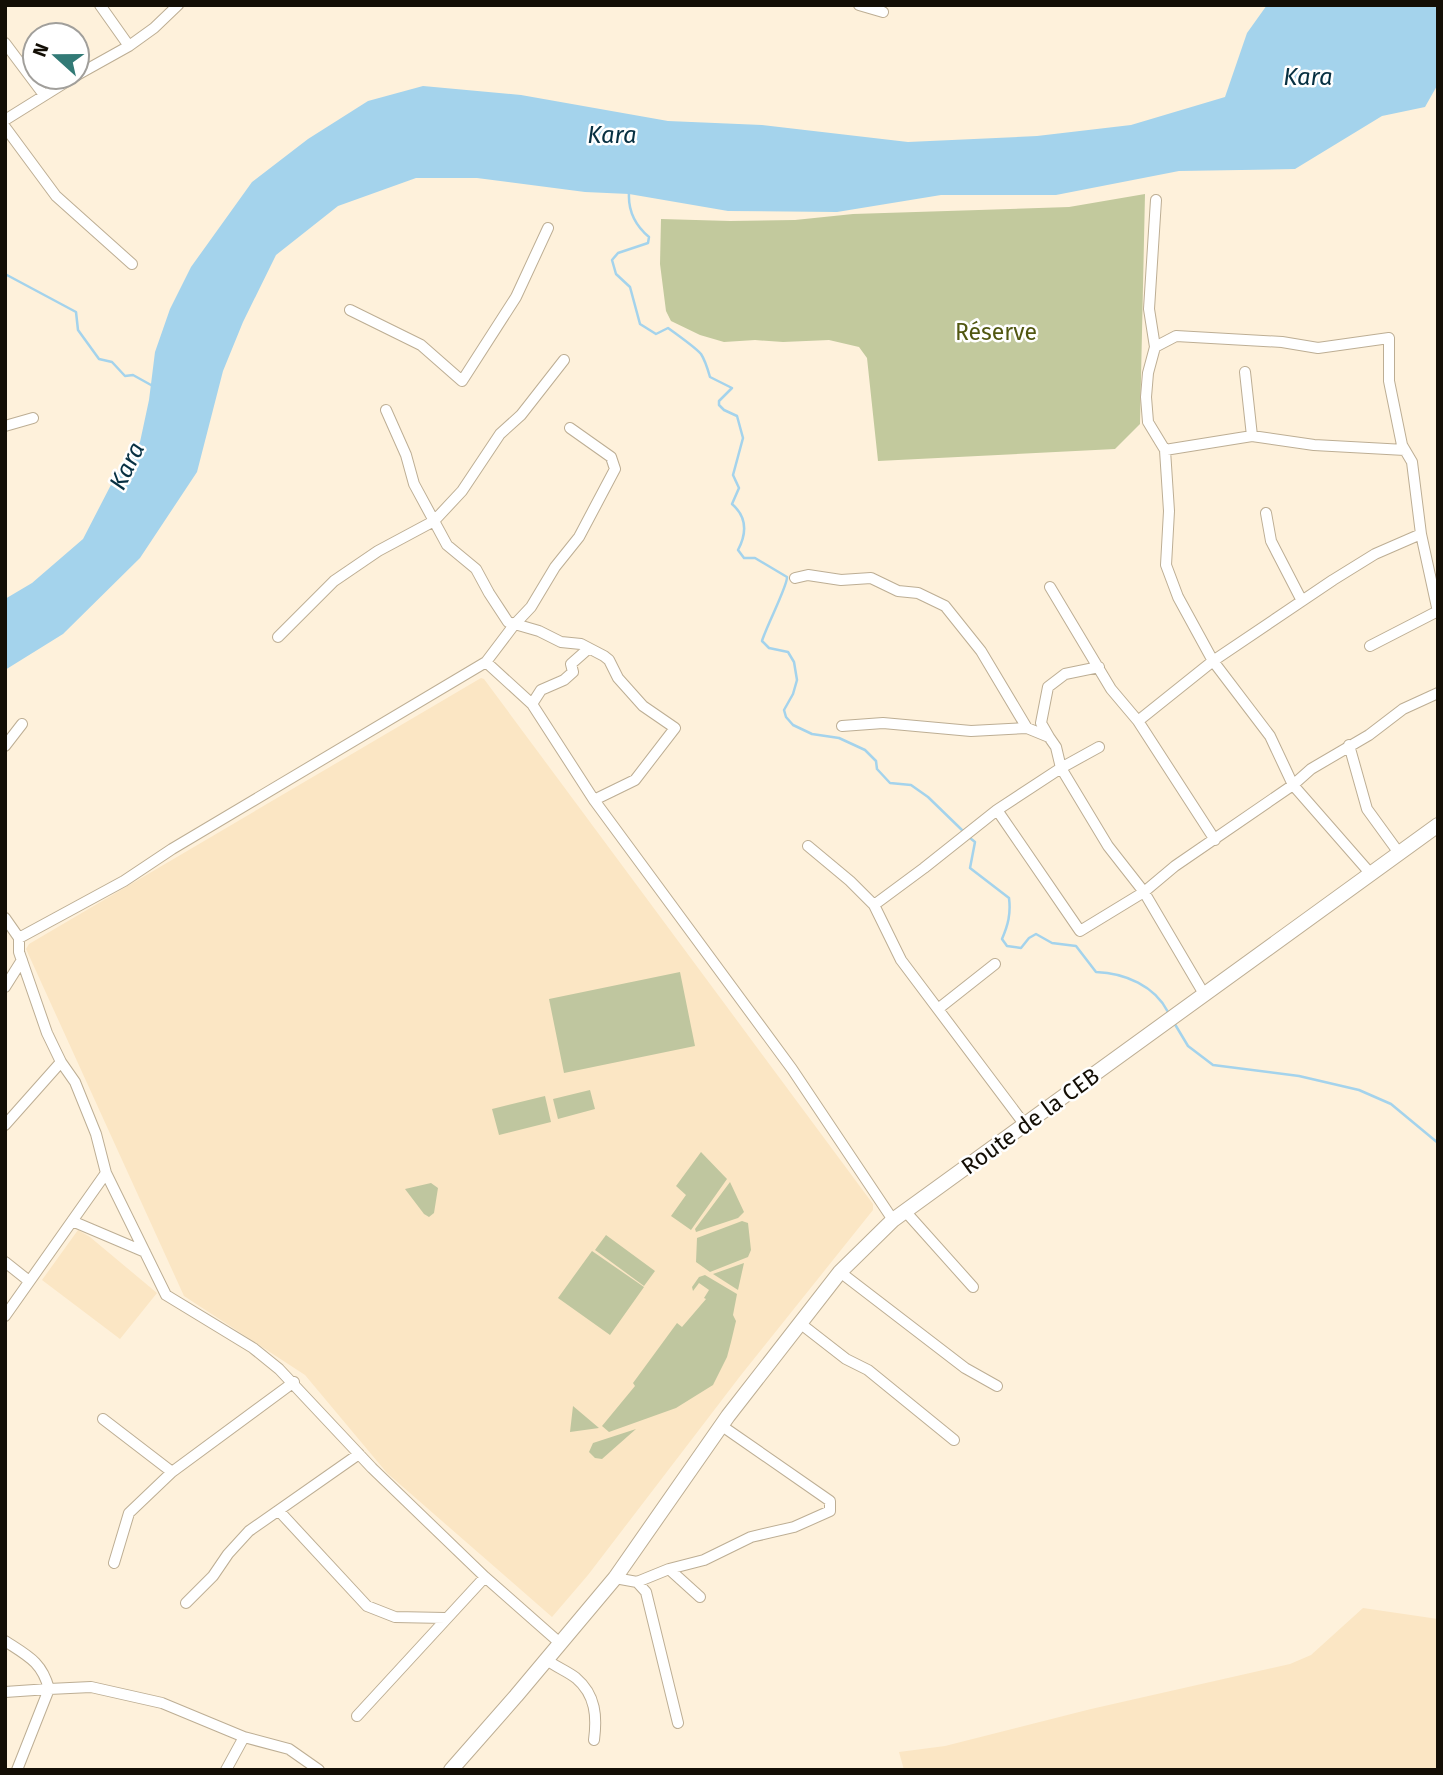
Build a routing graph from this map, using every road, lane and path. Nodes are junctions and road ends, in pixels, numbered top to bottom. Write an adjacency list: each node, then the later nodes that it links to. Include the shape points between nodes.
1 (100, 5): 6 (street)
2 (178, 5): 6 (street)
3 (859, 5): 4 (street)
4 (883, 12)
5 (5, 43): 9 (street)
6 (129, 46): 7 (street)
7 (91, 68)
8 (51, 91): 9 (street)
9 (44, 95): 10 (street)
10 (5, 120)
11 (5, 127): 14 (street, via 56,196)
12 (1156, 200): 16 (street, via 1149,309)
13 (548, 228): 15 (street, via 516,297 462,382 421,345)
14 (132, 264)
15 (350, 310)
16 (1155, 347): 24 (street, via 1148,373 1148,422); 25 (street, via 1176,336 1318,348 1389,338 1389,381)
17 (564, 360): 27 (street)
18 (1245, 372): 23 (street)
19 (386, 410): 27 (street, via 414,484)
20 (33, 418): 21 (street)
21 (5, 426)
22 (570, 428): 35 (street, via 611,457 615,469 579,537)
23 (1252, 436): 24 (street); 25 (street, via 1314,446)
24 (1165, 450): 39 (street, via 1166,565)
25 (1405, 450): 28 (street, via 1412,462)
26 (1266, 513): 33 (street, via 1271,541)
27 (434, 521): 35 (street, via 447,545 476,569); 36 (street, via 334,581)
28 (1421, 534): 30 (street); 33 (street, via 1375,554)
29 (1438, 550): 30 (street)
30 (1425, 556): 34 (street)
31 (795, 578): 47 (street, via 872,578 945,606 981,651)
32 (1050, 587): 41 (street)
33 (1301, 601): 39 (street)
34 (1438, 611): 37 (street)
35 (514, 625): 38 (street); 40 (street)
36 (278, 637)
37 (1370, 646)
38 (588, 649): 43 (street, via 571,664 573,672 541,690); 54 (street, via 609,660 643,706 675,728 635,780)
39 (1213, 661): 44 (street); 53 (street, via 1270,736)
40 (486, 662): 43 (street); 64 (street, via 124,881)
41 (1099, 667): 44 (street); 48 (street, via 1065,674 1048,687 1041,723)
42 (1438, 693): 49 (street, via 1403,709)
43 (532, 704): 54 (street)
44 (1138, 722): 57 (street)
45 (22, 724): 50 (street)
46 (842, 726): 47 (street, via 883,723 971,731)
47 (1027, 727): 48 (street)
48 (1049, 737): 52 (street)
49 (1349, 745): 53 (street); 59 (street, via 1367,809)
50 (5, 746)
51 (1099, 747): 52 (street)
52 (1061, 768): 55 (street); 61 (street, via 1108,846)
53 (1293, 785): 57 (street); 60 (street)
54 (594, 800): 74 (street)
55 (997, 810): 61 (street, via 1080,931); 62 (street)
56 (1438, 825): 59 (main road, Route de la CEB)
57 (1215, 839): 61 (street)
58 (808, 846): 62 (street)
59 (1399, 853): 60 (main road, Route de la CEB)
60 (1370, 873): 68 (main road, Route de la CEB)
61 (1144, 892): 68 (street)
62 (874, 905): 69 (street, via 901,960)
63 (5, 918): 64 (street)
64 (19, 938): 65 (street)
65 (22, 960): 67 (street); 70 (street)
66 (995, 964): 69 (street)
67 (5, 987)
68 (1204, 994): 72 (main road, Route de la CEB)
69 (938, 1009): 72 (street)
70 (61, 1062): 71 (street); 73 (street, via 75,1082)
71 (5, 1125)
72 (1025, 1125): 74 (main road, Route de la CEB)
73 (106, 1172): 75 (street); 76 (street)
74 (899, 1215): 78 (main road, Route de la CEB); 80 (street)
75 (72, 1221): 76 (street); 79 (street)
76 (145, 1252): 83 (street, via 166,1295 253,1348)
77 (5, 1262): 79 (street)
78 (840, 1272): 82 (main road, Route de la CEB); 84 (street, via 965,1368)
79 (29, 1281): 81 (street)
80 (973, 1287)
81 (5, 1316)
82 (801, 1324): 86 (main road, Route de la CEB); 87 (street, via 868,1370)
83 (294, 1382): 88 (street); 89 (street)
84 (998, 1386)
85 (103, 1419): 89 (street)
86 (722, 1426): 92 (street, via 830,1501 830,1511); 94 (main road, Route de la CEB)
87 (954, 1440)
88 (359, 1454): 90 (street); 93 (street)
89 (172, 1472): 91 (street, via 129,1513)
90 (279, 1511): 97 (street, via 240,1541); 98 (street, via 367,1606 396,1617)
91 (114, 1563)
92 (669, 1569): 95 (street); 96 (street)
93 (485, 1577): 98 (street); 100 (street)
94 (615, 1578): 95 (street); 100 (main road, Route de la CEB)
95 (637, 1582): 105 (street, via 646,1592)
96 (700, 1597)
97 (186, 1603)
98 (445, 1618): 104 (street)
99 (5, 1641): 102 (street, via 45,1672)
100 (561, 1644): 101 (main road, Route de la CEB)
101 (547, 1660): 107 (street, via 579,1680 592,1700 596,1709); 111 (main road, Route de la CEB)
102 (49, 1689): 103 (street); 106 (street, via 90,1687 162,1703); 108 (street)
103 (5, 1692)
104 (357, 1716)
105 (678, 1723)
106 (244, 1737): 109 (street); 110 (street, via 289,1749)
107 (594, 1740)
108 (17, 1770)
109 (226, 1770)
110 (319, 1770)
111 (451, 1770)

